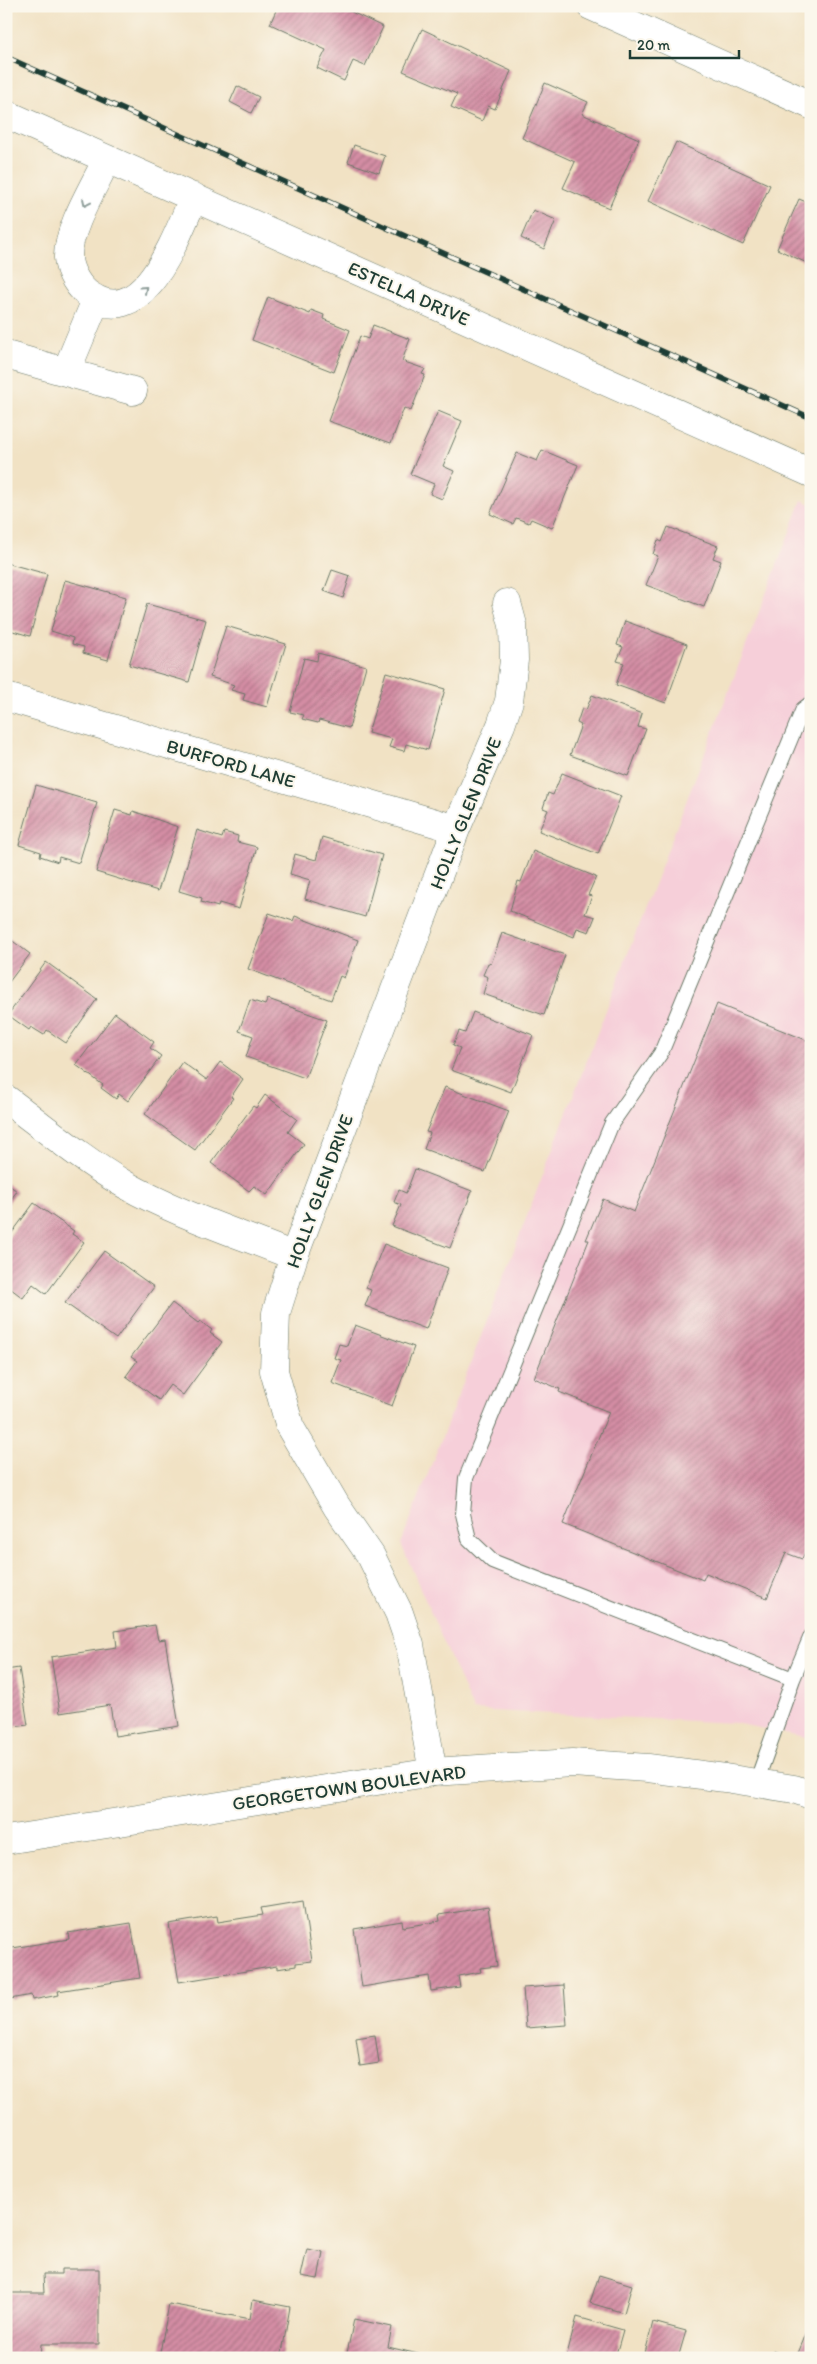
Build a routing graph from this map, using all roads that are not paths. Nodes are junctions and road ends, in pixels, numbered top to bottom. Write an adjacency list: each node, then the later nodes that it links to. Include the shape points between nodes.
1 (591, 6): 2 (street)
2 (811, 105)
3 (6, 114): 4 (street, ESTELLA DRIVE)
4 (107, 159): 5 (street, ESTELLA DRIVE); 6 (street, one-way to 6, via 76,226 68,258 79,285)
5 (194, 197): 6 (street, one-way to 5, via 108,303 134,298 155,278); 10 (street, ESTELLA DRIVE)
6 (96, 300): 8 (street)
7 (6, 355): 8 (street)
8 (66, 372): 9 (street)
9 (133, 391)
10 (811, 473)
11 (507, 603): 14 (street, HOLLY GLEN DRIVE, via 513,625 514,651 509,701)
12 (6, 698): 14 (street, BURFORD LANE)
13 (811, 703): 18 (lane, via 804,709 661,1053 612,1123 466,1478 463,1514 469,1539 492,1561)
14 (456, 829): 16 (street, HOLLY GLEN DRIVE)
15 (6, 1099): 16 (street, via 124,1184)
16 (294, 1256): 19 (street, HOLLY GLEN DRIVE, via 276,1313 274,1371 290,1427 337,1507 371,1556 399,1612 410,1645)
17 (811, 1636): 18 (lane)
18 (793, 1679): 20 (lane)
19 (433, 1772): 20 (street, GEORGETOWN BOULEVARD, via 572,1763 648,1768); 22 (street, GEORGETOWN BOULEVARD)
20 (756, 1783): 21 (street, GEORGETOWN BOULEVARD)
21 (811, 1795)
22 (6, 1840)

